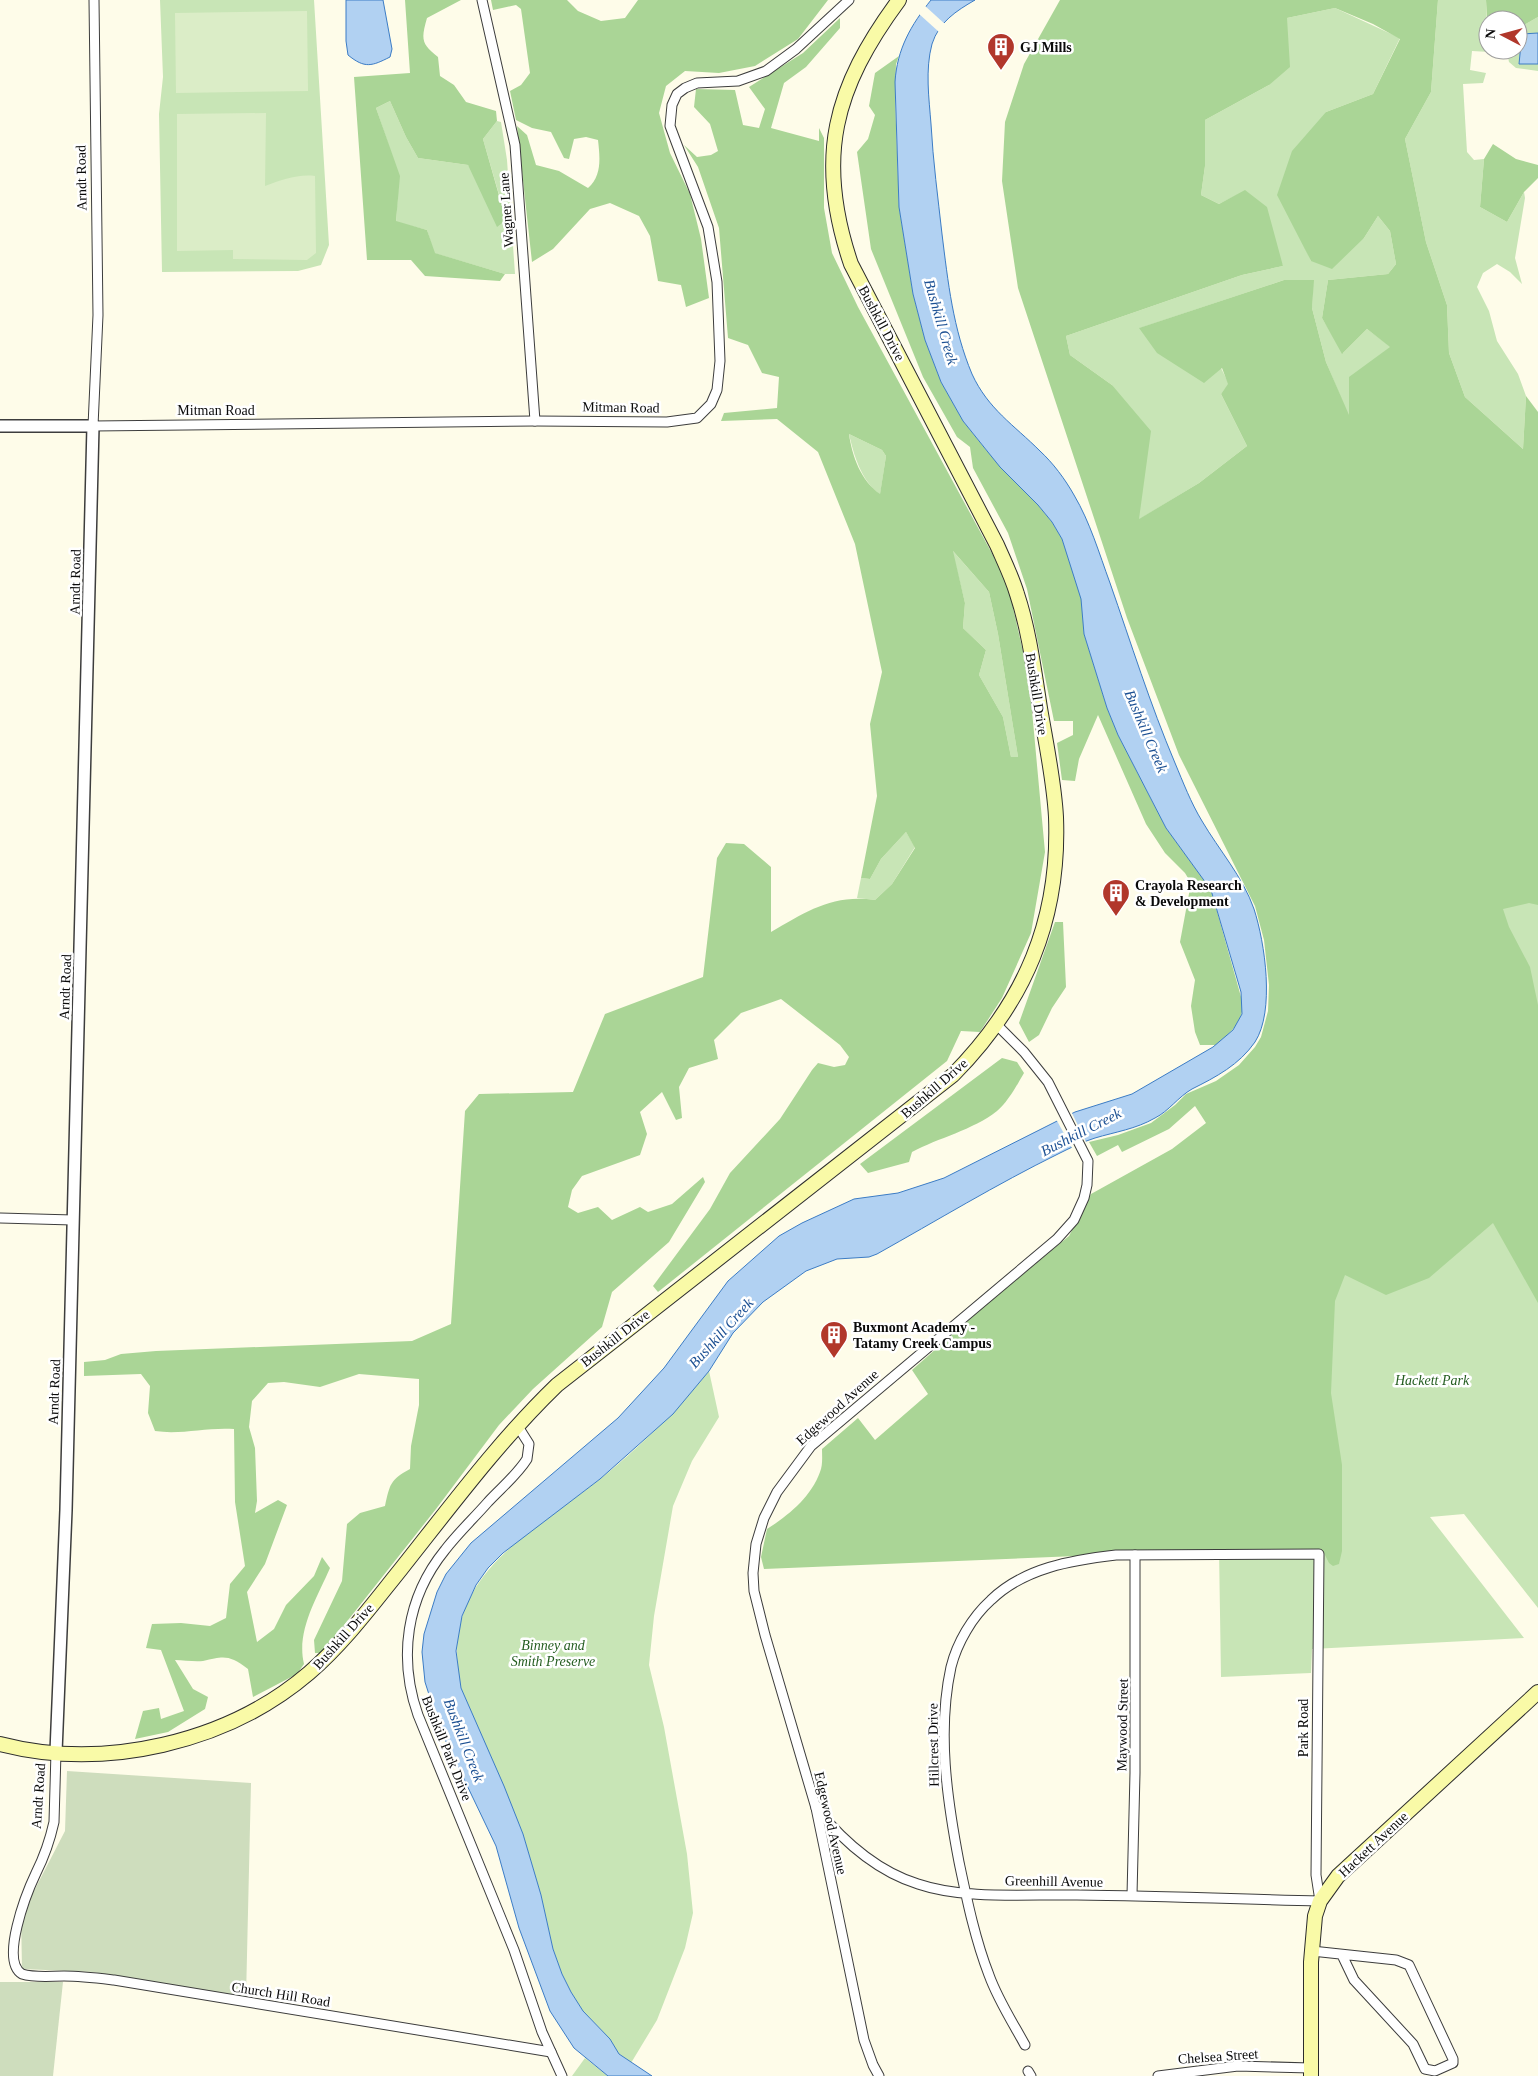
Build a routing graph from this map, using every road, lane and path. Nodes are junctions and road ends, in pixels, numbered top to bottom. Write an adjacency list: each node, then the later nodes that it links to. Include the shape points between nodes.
1 (94, 0): 7 (street, Arndt Road, via 98,315)
2 (482, 0): 5 (street, Wagner Lane, via 515,145)
3 (850, 0): 5 (street, Mitman Road, via 796,49 766,71 738,81 697,83 677,94 672,105 670,126 708,227 717,282 720,361 717,390 711,404 697,418 679,422)
4 (899, 0): 8 (main road, Bushkill Drive, via 862,55 844,96 834,144 833,187 851,264 997,545 1015,586 1026,623 1054,798 1055,867 1047,914 1035,953)
5 (535, 421): 7 (street, Mitman Road)
6 (0, 426): 7 (street, Mitman Road)
7 (93, 426): 10 (street, Arndt Road)
8 (997, 1025): 11 (main road, Bushkill Drive, via 973,1054 938,1087 587,1360); 17 (street, Edgewood Avenue, via 1051,1087 1088,1161 1087,1186 1074,1220 1066,1230 810,1446 777,1492 764,1518 756,1544 754,1591)
9 (0, 1218): 10 (street)
10 (73, 1220): 16 (street, Arndt Road)
11 (517, 1425): 16 (main road, Bushkill Drive, via 354,1627 321,1662 291,1687 228,1724 172,1743 119,1752); 25 (street, Bushkill Park Drive, via 529,1444 527,1460 445,1549 429,1572 409,1625 407,1672 418,1715 514,1950)
12 (1319, 1554): 13 (street, Hillcrest Drive); 20 (street, Park Road, via 1316,1875)
13 (1135, 1555): 18 (street, Hillcrest Drive, via 1089,1558 1043,1568 990,1600 964,1633 950,1674 945,1700 944,1737 945,1774); 19 (street, Maywood Street)
14 (1538, 1692): 20 (main road, Hackett Avenue, via 1338,1876)
15 (0, 1744): 16 (main road, Bushkill Drive)
16 (56, 1752): 23 (street, Arndt Road, via 54,1822 42,1859 9,1928 5,1945)
17 (816, 1808): 18 (street, Greenhill Avenue, via 846,1842 882,1867 916,1884); 28 (street, Edgewood Avenue, via 864,2040)
18 (965, 1893): 19 (street, Greenhill Avenue); 24 (street, Hillcrest Drive, via 989,1977)
19 (1132, 1896): 20 (street, Greenhill Avenue)
20 (1320, 1901): 21 (main road, Hackett Avenue, via 1315,1916)
21 (1312, 1952): 22 (street); 26 (main road, Hackett Avenue)
22 (1342, 1955): 22 (street, via 1396,1960 1409,1965 1454,2059 1453,2063 1435,2071 1425,2069 1413,2044 1354,1980)
23 (9, 1964): 25 (street, Church Hill Road, via 17,1972 30,1976 114,1980)
24 (1026, 2046)
25 (551, 2052): 27 (street, Bushkill Park Drive)
26 (1311, 2072): 29 (street, Chelsea Street, via 1238,2066)
27 (562, 2076)
28 (880, 2076)
29 (1158, 2076)

